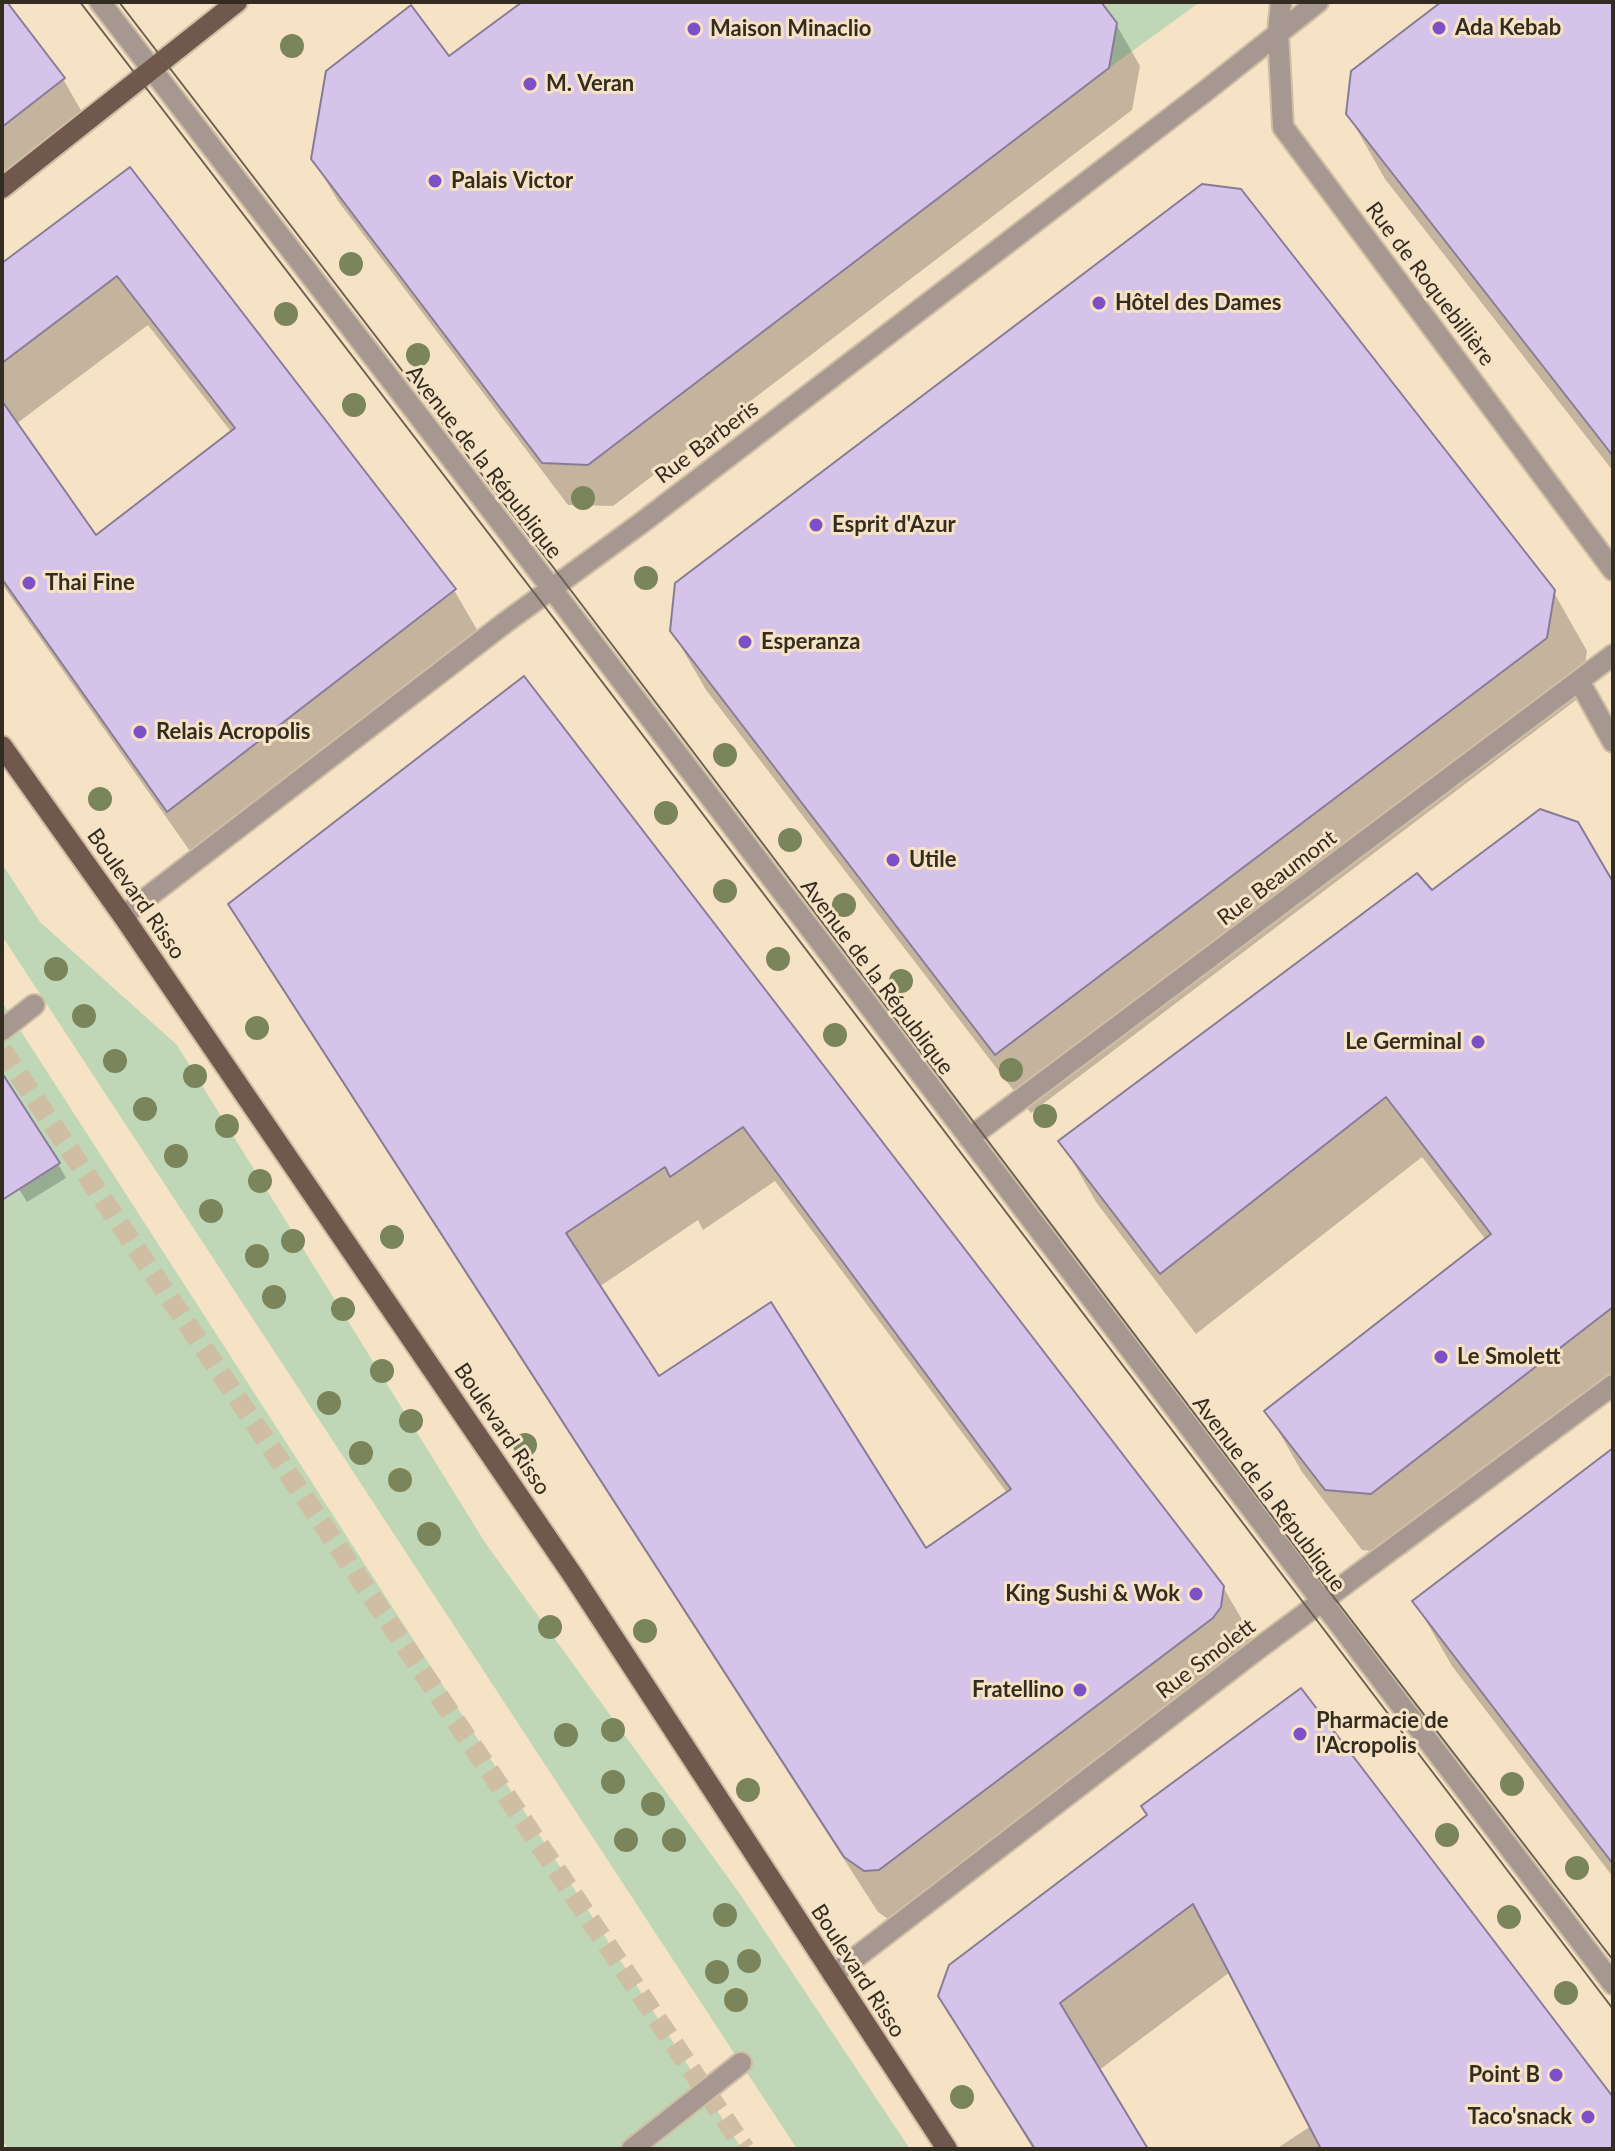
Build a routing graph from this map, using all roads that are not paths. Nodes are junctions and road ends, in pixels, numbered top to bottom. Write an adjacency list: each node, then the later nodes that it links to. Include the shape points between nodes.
1 (100, 2): 6 (street, Avenue de la République)
2 (237, 2): 6 (main road)
3 (1281, 2): 5 (street, Rue de Roquebillière)
4 (1318, 2): 5 (street, Rue Barberis)
5 (1278, 32): 8 (street, Rue de Roquebillière, via 1283,127); 9 (street, Rue Barberis)
6 (152, 69): 7 (main road); 9 (street, Avenue de la République)
7 (2, 188)
8 (1613, 570)
9 (552, 589): 14 (street, Rue Barberis); 17 (street, Avenue de la République)
10 (1613, 655): 11 (street, Rue Beaumont)
11 (1579, 681): 12 (street); 17 (street, Rue Beaumont)
12 (1613, 742)
13 (2, 746): 14 (main road, Boulevard Risso)
14 (123, 916): 20 (main road, Boulevard Risso, via 574,1577)
15 (34, 1005): 16 (street)
16 (2, 1030)
17 (969, 1138): 19 (street, Avenue de la République)
18 (1613, 1385): 19 (street, Rue Smolett)
19 (1322, 1603): 20 (street, Rue Smolett); 21 (street, Avenue de la République)
20 (833, 1975): 24 (main road, Boulevard Risso)
21 (1613, 1984)
22 (741, 2063): 23 (street)
23 (632, 2149)
24 (947, 2149)

